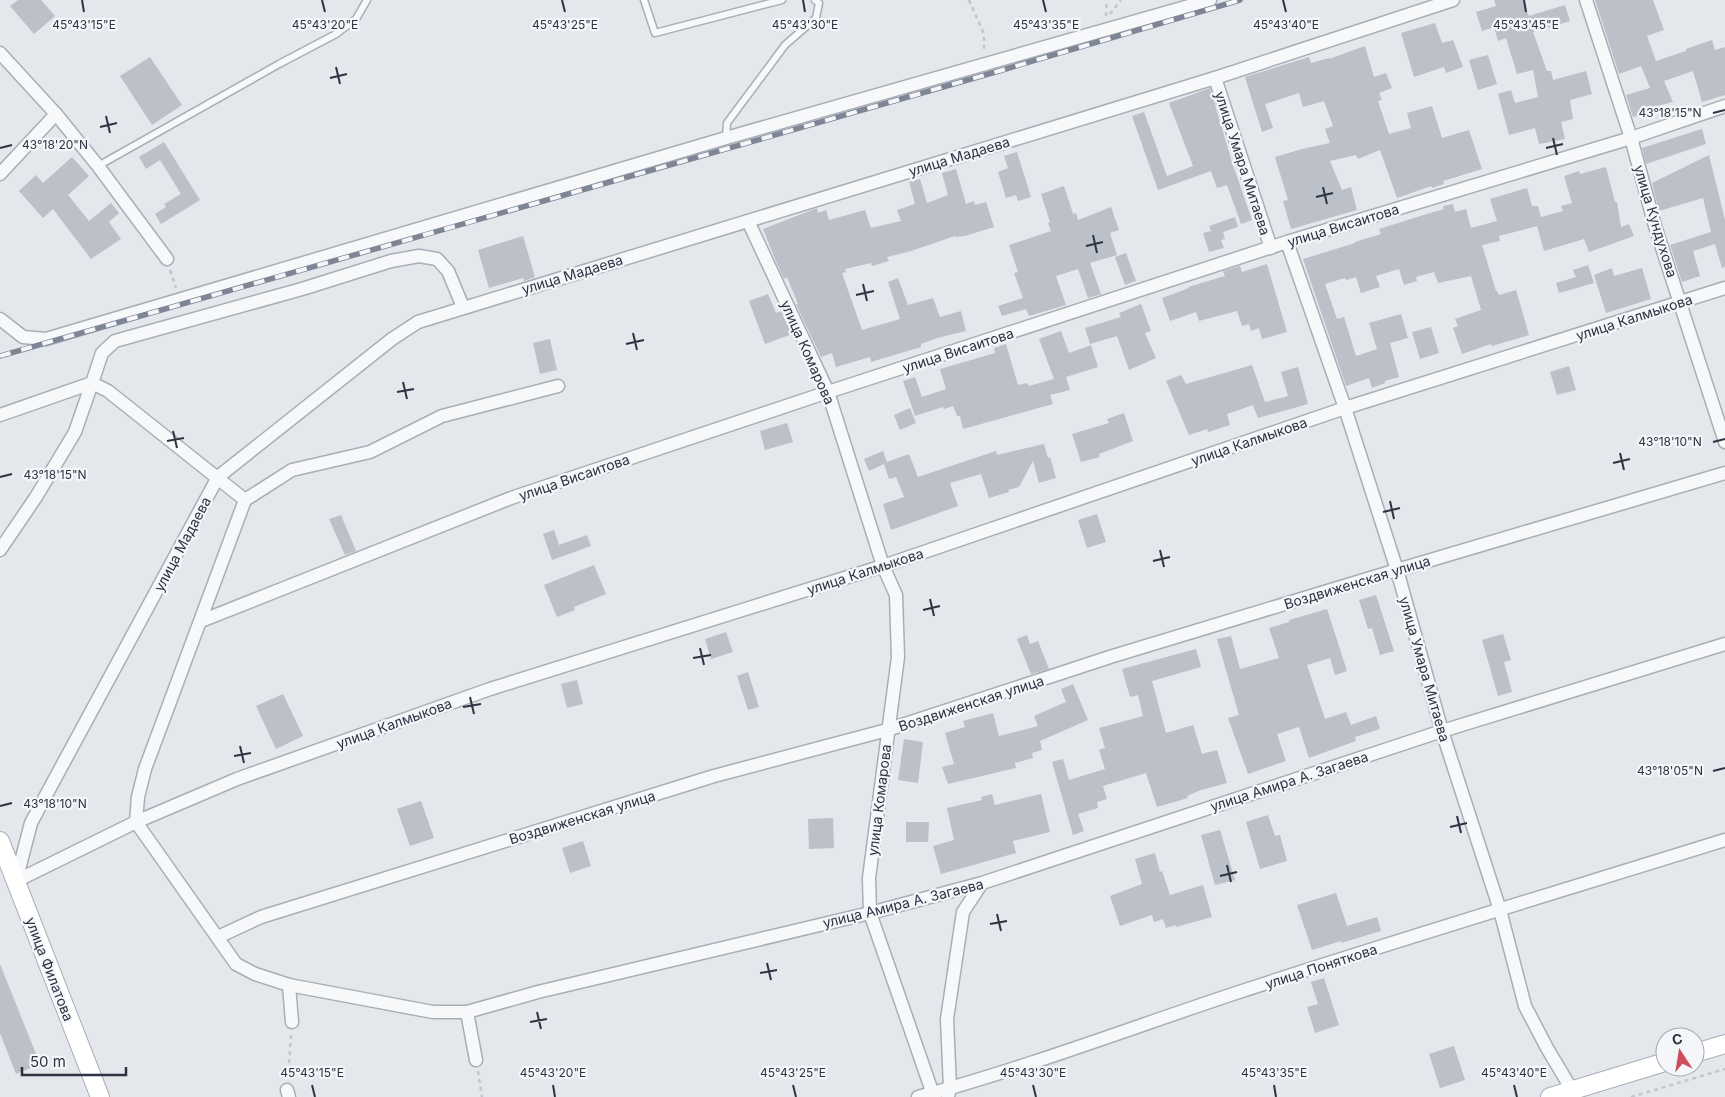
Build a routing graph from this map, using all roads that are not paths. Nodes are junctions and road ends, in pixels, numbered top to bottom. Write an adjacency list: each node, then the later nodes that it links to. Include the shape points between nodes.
1 (367, 0): 14 (lane, via 356,19 336,34)
2 (644, 0): 3 (lane, via 655,33)
3 (782, 0)
4 (815, 0): 12 (lane, via 819,3 816,18 785,45 727,123)
5 (1210, 0): 12 (street)
6 (1453, 0): 9 (street, улица Мадаева)
7 (1586, 0): 13 (street, улица Кундухова)
8 (0, 53): 11 (street)
9 (1215, 78): 16 (street, улица Мадаева); 18 (street, улица Умара Митаева)
10 (1725, 106): 13 (street, улица Висаитова)
11 (56, 114): 14 (street); 15 (street)
12 (726, 138): 23 (street, via 46,339 23,337)
13 (1631, 138): 17 (street, улица Висаитова); 21 (street, улица Кундухова)
14 (98, 166): 19 (street)
15 (0, 174)
16 (748, 221): 22 (street, улица Мадаева); 26 (street, улица Комарова)
17 (1287, 242): 18 (street, улица Висаитова); 27 (street, улица Умара Митаева)
18 (1271, 248): 26 (street, улица Висаитова)
19 (167, 259)
20 (1725, 288): 21 (street, улица Калмыкова)
21 (1681, 302): 27 (street, улица Калмыкова); 29 (street, улица Кундухова)
22 (463, 307): 24 (street, via 448,271 437,259 419,256 391,261 115,341 102,353); 31 (street, улица Мадаева, via 418,322 392,339)
23 (0, 319)
24 (92, 383): 28 (street); 31 (street, via 108,391); 33 (street, via 75,432)
25 (558, 386): 32 (street, via 442,416 370,452 292,470)
26 (828, 392): 34 (street, улица Комарова); 36 (street, улица Висаитова, via 512,498)
27 (1344, 408): 34 (street, улица Калмыкова); 35 (street, улица Умара Митаева)
28 (0, 415)
29 (1725, 442)
30 (1725, 473): 35 (street, Воздвиженская улица)
31 (218, 477): 32 (street); 43 (street, улица Мадаева, via 31,823)
32 (245, 500): 36 (street)
33 (0, 550)
34 (883, 566): 38 (street, улица Комарова, via 896,595 898,657); 40 (street, улица Калмыкова, via 490,689 237,779)
35 (1397, 570): 38 (street, Воздвиженская улица, via 1113,656); 39 (street, улица Умара Митаева)
36 (201, 621): 40 (street, via 145,769)
37 (1725, 644): 39 (street, улица Амира А. Загаева)
38 (888, 730): 46 (street, улица Комарова, via 869,878); 47 (street, Воздвиженская улица, via 714,776 261,917)
39 (1442, 731): 44 (street, улица Амира А. Загаева); 45 (street, улица Умара Митаева)
40 (136, 822): 43 (street, улица Калмыкова); 47 (street, улица Амира А. Загаева)
41 (1725, 840): 45 (street, улица Поняткова)
42 (0, 841): 43 (street, улица Филатова)
43 (16, 881): 58 (street, улица Филатова)
44 (982, 883): 46 (street, улица Амира А. Загаева); 56 (street, via 963,912 946,1018)
45 (1500, 910): 55 (street, улица Умара Митаева, via 1525,1006); 56 (street, улица Поняткова, via 1260,986)
46 (870, 913): 49 (street, улица Амира А. Загаева); 57 (street, улица Комарова)
47 (218, 936): 48 (street, улица Амира А. Загаева, via 236,964)
48 (288, 985): 49 (street, улица Амира А. Загаева, via 433,1012); 50 (street)
49 (467, 1012): 53 (street)
50 (292, 1022)
51 (1725, 1044): 52 (street)
52 (1705, 1050)
53 (476, 1060)
54 (1655, 1065): 55 (street)
55 (1572, 1090): 60 (street)
56 (949, 1092): 57 (street, улица Поняткова)
57 (933, 1095): 59 (street, улица Поняткова)
58 (100, 1097)
59 (918, 1097)
60 (1550, 1097)

